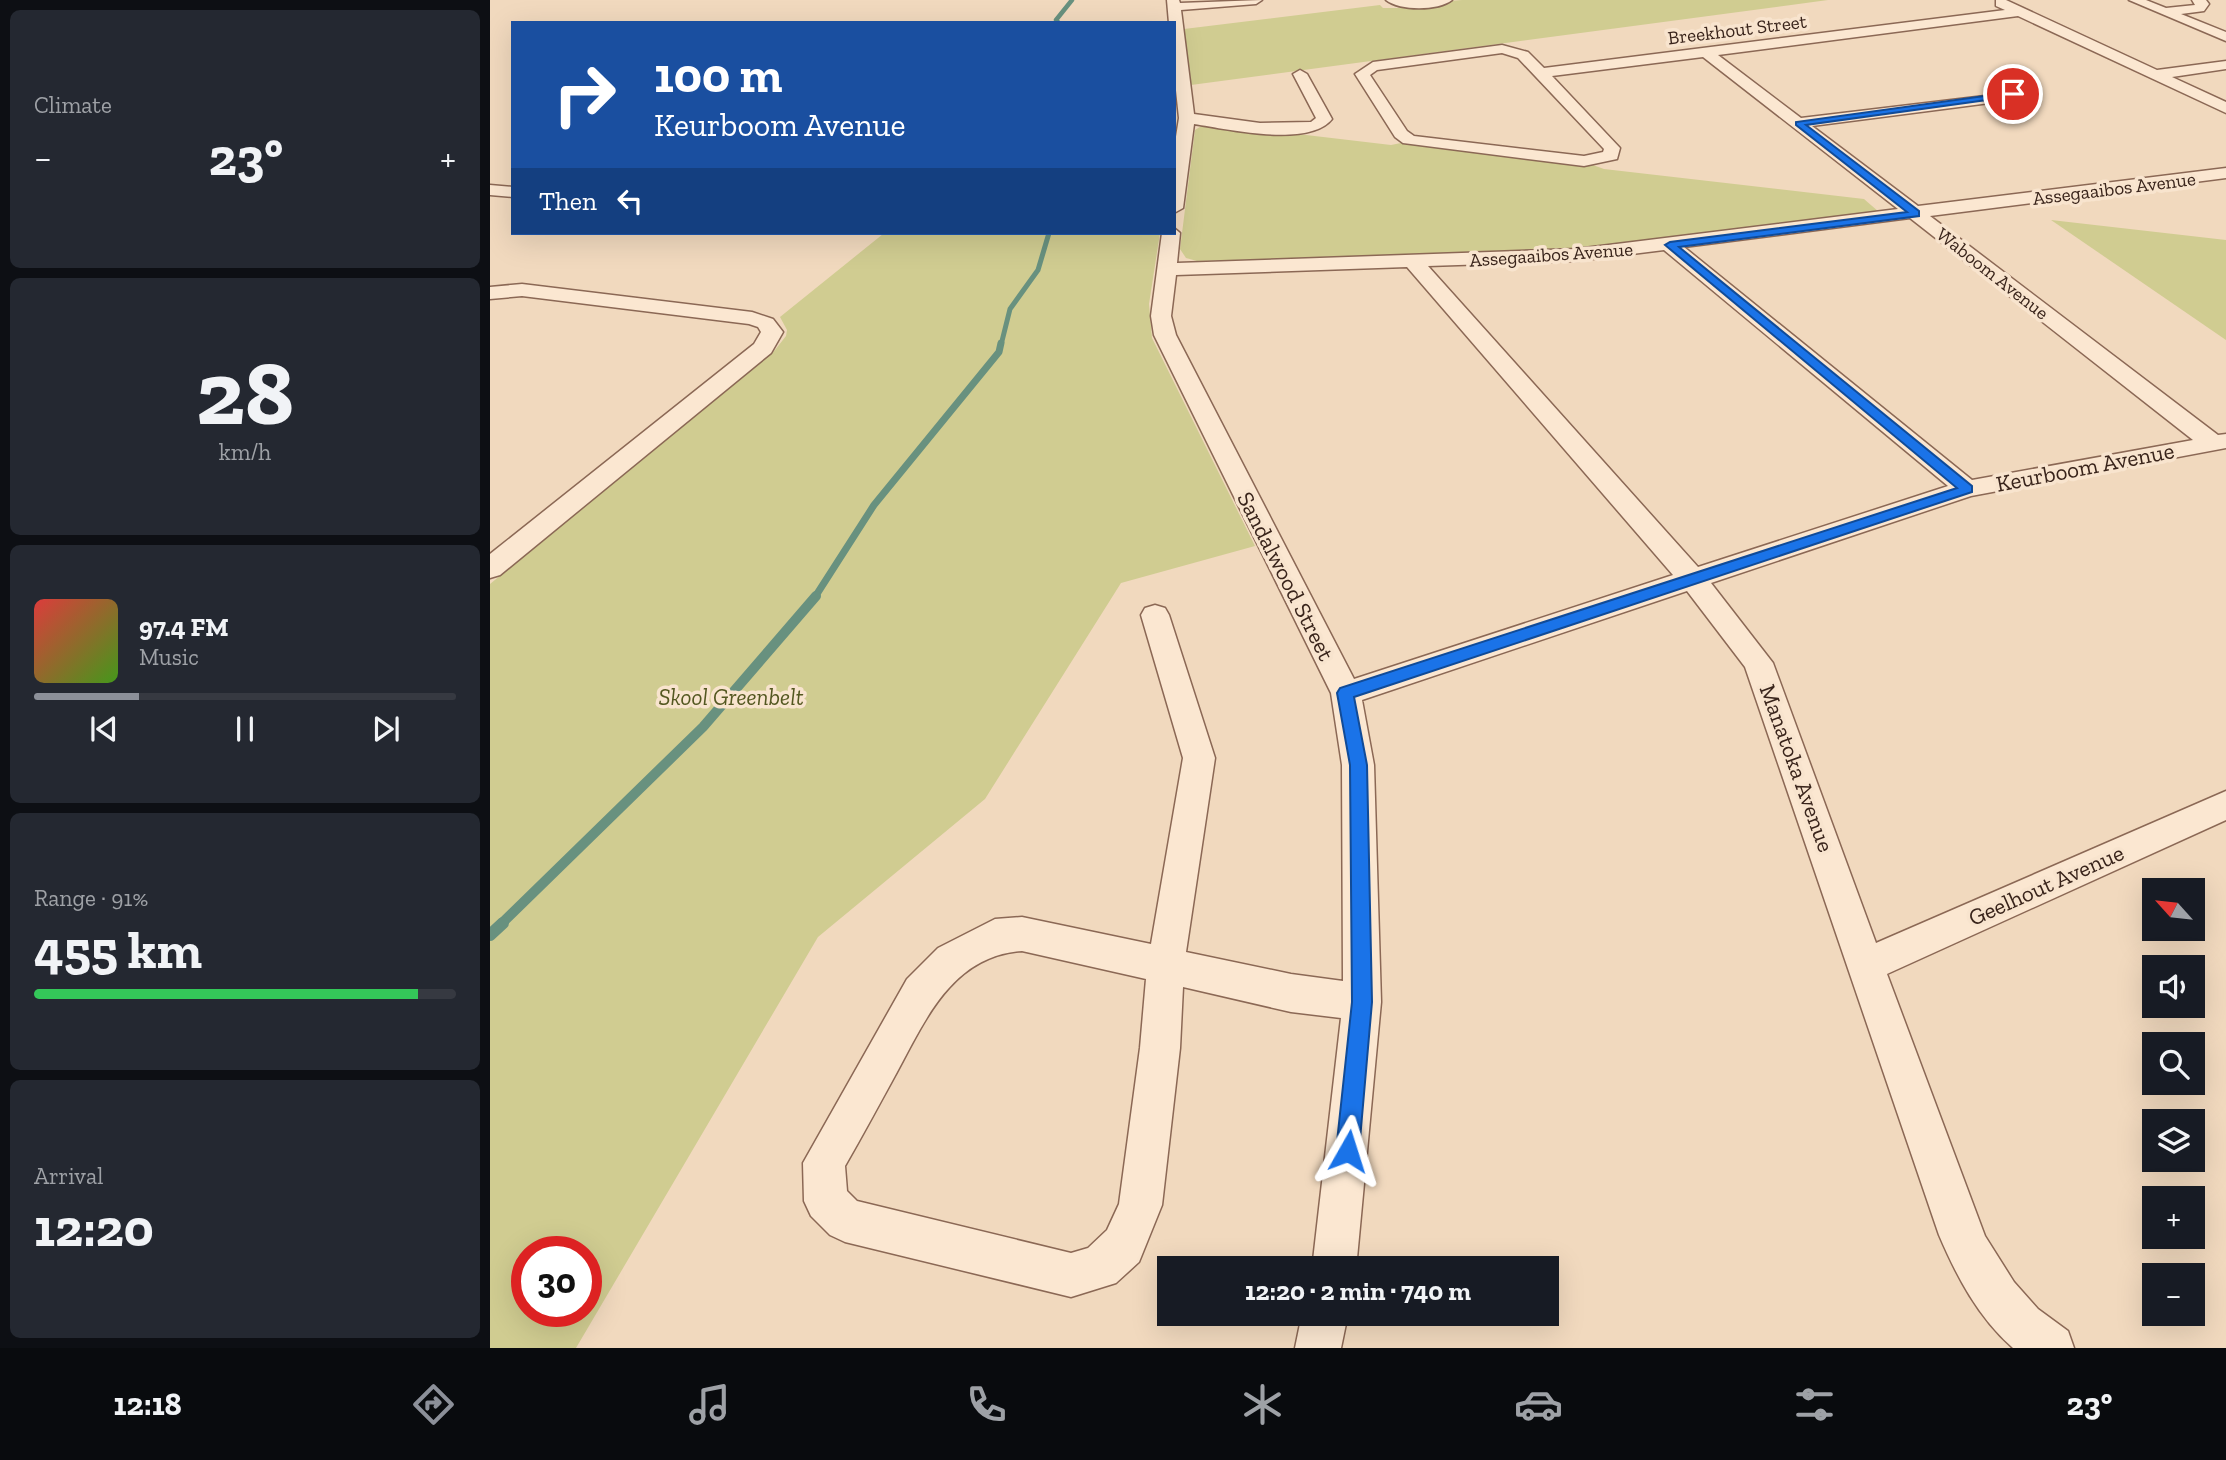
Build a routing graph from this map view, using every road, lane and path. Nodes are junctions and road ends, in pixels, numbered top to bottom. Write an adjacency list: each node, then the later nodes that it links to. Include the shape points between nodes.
1 (1256, 0): 7 (street)
2 (1392, 0): 3 (street, via 1411,4)
3 (1446, 0)
4 (1994, 0): 9 (street)
5 (2135, 0): 10 (street)
6 (2199, 0): 10 (street, via 2203,4 2199,8)
7 (1238, 1): 8 (street)
8 (1173, 3): 11 (street)
9 (2019, 12): 14 (street, Breekhout Street); 18 (street)
10 (2165, 12): 13 (street)
11 (1175, 21)
12 (1176, 28): 21 (street)
13 (2226, 37)
14 (1706, 52): 17 (street, Breekhout Street); 22 (street, Waboom Avenue)
15 (2226, 65): 18 (street)
16 (1300, 74): 21 (street, via 1324,119 1314,128 1292,130)
17 (1543, 74): 17 (street, via 1612,148 1611,155 1584,161 1409,139 1401,134 1362,74 1373,66 1502,49 1520,53)
18 (2155, 75): 20 (street)
19 (2013, 94): 22 (street)
20 (2226, 108)
21 (1187, 118): 26 (street)
22 (1799, 123): 27 (street, Waboom Avenue)
23 (2226, 173): 27 (street, Assegaaibos Avenue)
24 (490, 190): 25 (street)
25 (511, 192)
26 (1176, 194)
27 (1916, 214): 29 (street, Assegaaibos Avenue); 33 (street, Waboom Avenue)
28 (1171, 235): 31 (street, Sandalwood Street)
29 (1670, 245): 30 (street, Assegaaibos Avenue, via 1576,255); 34 (street)
30 (1413, 261): 31 (street, Assegaaibos Avenue); 36 (street, Manatoka Avenue)
31 (1166, 269): 38 (street, Sandalwood Street, via 1161,316 1168,344)
32 (490, 293): 35 (street, via 522,290 752,318 766,323 772,332 763,348)
33 (2219, 442): 34 (street, Keurboom Avenue)
34 (1967, 489): 36 (street, Keurboom Avenue)
35 (490, 568)
36 (1692, 579): 38 (street, Keurboom Avenue); 41 (street, Manatoka Avenue, via 1750,649 1765,677)
37 (1155, 615): 40 (street, via 1199,758)
38 (1346, 693): 42 (street, Sandalwood Street, via 1358,765)
39 (2226, 805): 41 (street, Geelhout Avenue)
40 (1166, 964): 40 (street, via 1140,1205 1123,1246 1100,1267 1071,1275 845,1220 826,1201 824,1163 920,992 951,961 995,936 1022,934); 42 (street, via 1291,993)
41 (1867, 965): 46 (street, Manatoka Avenue, via 1972,1259 2004,1306)
42 (1362, 1002): 43 (street, Sandalwood Street)
43 (1336, 1256)
44 (1323, 1326): 45 (street)
45 (1318, 1348)
46 (2051, 1348)

